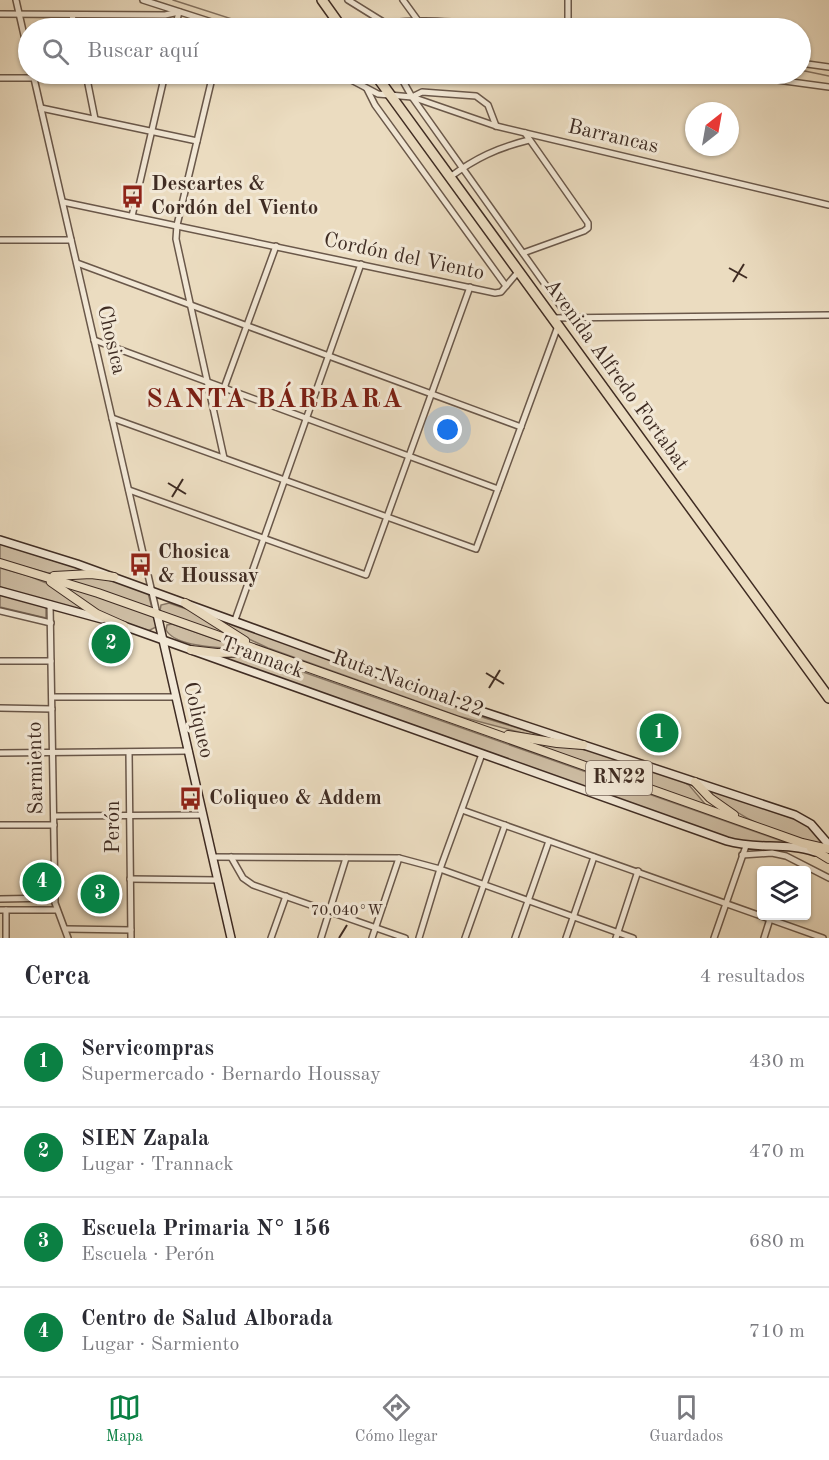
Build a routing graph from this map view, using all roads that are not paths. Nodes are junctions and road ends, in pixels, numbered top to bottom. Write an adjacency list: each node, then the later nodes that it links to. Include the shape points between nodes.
1 (16, 0): 9 (street)
2 (143, 0): 7 (street)
3 (322, 0): 15 (highway)
4 (348, 0): 16 (street)
5 (403, 0): 17 (street)
6 (568, 0): 18 (street)
7 (179, 12): 10 (street); 13 (street); 14 (street)
8 (0, 15): 9 (street)
9 (20, 15): 10 (street); 11 (street)
10 (72, 15): 12 (street)
11 (21, 18)
12 (73, 18)
13 (178, 18)
14 (197, 18)
15 (335, 18)
16 (377, 18)
17 (416, 18)
18 (568, 18)
19 (811, 64): 20 (street)
20 (829, 67)
21 (18, 77): 22 (street)
22 (0, 78)
23 (36, 84): 35 (street, Chosica)
24 (88, 84): 36 (street)
25 (163, 84): 38 (street)
26 (211, 84): 41 (street)
27 (358, 84): 32 (street, Barrancas)
28 (382, 84): 33 (highway, Avenida Alfredo Fortabat)
29 (405, 84): 34 (street)
30 (807, 84): 31 (street)
31 (829, 87)
32 (367, 89): 33 (street, Barrancas); 55 (street)
33 (391, 96): 34 (street, Barrancas); 43 (highway, Avenida Alfredo Fortabat)
34 (412, 97): 37 (street, Barrancas); 37 (street, via 422,92 476,96 488,105); 42 (street)
35 (41, 108): 36 (street); 44 (street, Chosica)
36 (95, 119): 38 (street)
37 (496, 126): 39 (street, Barrancas)
38 (152, 131): 41 (street); 46 (street)
39 (525, 133): 40 (street); 45 (street, Barrancas)
40 (529, 140): 42 (street, via 495,149); 51 (street, via 586,217 588,228)
41 (197, 141): 47 (street)
42 (462, 168): 43 (street); 51 (street)
43 (450, 177): 54 (highway, Avenida Alfredo Fortabat)
44 (63, 201): 46 (street, Cordón del Viento); 49 (street, Chosica)
45 (829, 206)
46 (132, 216): 47 (street, Cordón del Viento)
47 (177, 225): 50 (street, Cordón del Viento); 57 (street, via 177,245)
48 (0, 240): 49 (street)
49 (71, 240): 52 (street, Chosica)
50 (276, 246): 53 (street, Cordón del Viento); 61 (street)
51 (523, 253): 59 (street)
52 (77, 264): 57 (street); 62 (street, Chosica)
53 (361, 264): 56 (street, Cordón del Viento); 63 (street)
54 (518, 272): 55 (street, Cordón del Viento); 60 (highway, Avenida Alfredo Fortabat)
55 (506, 286): 56 (street, Cordón del Viento, via 495,294)
56 (470, 287): 66 (street)
57 (190, 305): 61 (street); 64 (street)
58 (829, 315): 59 (street)
59 (568, 318): 60 (street)
60 (555, 322): 69 (street); 99 (highway, Avenida Alfredo Fortabat)
61 (247, 326): 63 (street); 65 (street)
62 (94, 340): 64 (street); 67 (street, Chosica)
63 (329, 356): 66 (street); 68 (street)
64 (207, 382): 65 (street); 71 (street)
65 (224, 388): 68 (street)
66 (431, 394): 69 (street); 70 (street)
67 (112, 418): 71 (street); 74 (street, Chosica)
68 (307, 418): 70 (street); 72 (street)
69 (521, 427): 73 (street)
70 (409, 456): 73 (street); 75 (street)
71 (224, 458): 72 (street)
72 (285, 480): 75 (street); 76 (street)
73 (498, 489): 75 (street, via 476,549)
74 (129, 490): 76 (street); 83 (street, Chosica)
75 (387, 517): 76 (street, via 366,575)
76 (264, 539): 88 (street)
77 (0, 540): 81 (street)
78 (0, 563): 79 (main road, Ruta Nacional 22 / RN22)
79 (22, 569): 80 (main road, Ruta Nacional 22 / RN22); 90 (main road)
80 (41, 574): 81 (main road); 87 (main road, Ruta Nacional 22 / RN22)
81 (114, 577): 83 (street)
82 (0, 591): 85 (street, Trannack)
83 (152, 591): 84 (street); 87 (street, Chosica)
84 (185, 603): 88 (street); 94 (main road)
85 (50, 604): 89 (street, Sarmiento); 90 (street, Trannack)
86 (0, 611): 89 (street)
87 (157, 614): 91 (street, Coliqueo); 93 (main road, Ruta Nacional 22 / RN22)
88 (235, 620): 103 (street)
89 (51, 623): 95 (street, Sarmiento)
90 (124, 626): 91 (street, Trannack)
91 (163, 640): 92 (street, Trannack); 98 (street, Coliqueo)
92 (191, 650): 93 (main road); 108 (street, Trannack)
93 (265, 652): 94 (main road, Ruta Nacional 22 / RN22)
94 (274, 655): 102 (main road, Ruta Nacional 22 / RN22)
95 (51, 661): 96 (street); 97 (street, Sarmiento)
96 (0, 662)
97 (52, 697): 98 (street); 101 (street, Sarmiento)
98 (176, 697): 104 (street, Coliqueo)
99 (829, 698)
100 (0, 708): 101 (street)
101 (52, 709): 105 (street, Sarmiento)
102 (483, 730): 103 (main road); 117 (main road, Ruta Nacional 22 / RN22)
103 (583, 745): 109 (street)
104 (189, 751): 106 (street); 111 (street, Coliqueo)
105 (53, 752): 106 (street); 107 (street); 113 (street, Sarmiento)
106 (129, 752): 112 (street, Perón)
107 (0, 753)
108 (482, 754): 110 (street); 120 (street, Trannack)
109 (695, 782): 117 (main road, via 719,806); 121 (street, via 800,817 815,827)
110 (462, 810): 116 (street); 130 (street)
111 (203, 814): 112 (street); 124 (street, Coliqueo)
112 (130, 815): 113 (street); 132 (street, Perón)
113 (54, 816): 115 (street, Sarmiento)
114 (0, 825): 115 (street)
115 (54, 825): 137 (street, Sarmiento)
116 (505, 825): 118 (street); 135 (street)
117 (754, 826): 119 (main road, Ruta Nacional 22 / RN22)
118 (549, 841): 126 (street); 139 (street)
119 (802, 843): 121 (main road, Ruta Nacional 22 / RN22); 122 (main road, Ruta Nacional 22 / RN22)
120 (746, 846): 122 (street, Trannack, via 798,847); 123 (street)
121 (829, 847)
122 (819, 853): 129 (main road, Ruta Nacional 22 / RN22)
123 (742, 855): 133 (street, via 786,856); 140 (street)
124 (213, 857): 125 (street); 134 (street, Coliqueo)
125 (231, 857): 127 (street); 136 (street, via 243,878)
126 (594, 857): 131 (street); 145 (street)
127 (346, 858): 128 (street); 143 (street)
128 (399, 858): 130 (street); 148 (street)
129 (829, 859)
130 (440, 868): 135 (street); 161 (street)
131 (638, 871): 140 (street); 151 (street)
132 (130, 879): 134 (street); 150 (street, Perón)
133 (829, 879)
134 (218, 880): 156 (street, Coliqueo)
135 (484, 885): 139 (street); 162 (street)
136 (286, 896): 143 (street); 157 (street)
137 (55, 898): 138 (street); 142 (street, Sarmiento)
138 (0, 899)
139 (528, 901): 145 (street); 163 (street)
140 (725, 904): 144 (street); 166 (street)
141 (3, 910): 142 (street); 153 (street)
142 (56, 910): 149 (street, Sarmiento)
143 (330, 912): 148 (street); 158 (street)
144 (757, 915)
145 (574, 917): 151 (street); 164 (street)
146 (770, 920): 167 (street)
147 (773, 920): 152 (street)
148 (376, 928): 159 (street); 160 (street)
149 (66, 930): 150 (street); 154 (street, Sarmiento)
150 (131, 930): 155 (street, Perón)
151 (617, 935): 165 (street)
152 (819, 937)
153 (6, 938)
154 (68, 938)
155 (131, 938)
156 (231, 938)
157 (271, 938)
158 (321, 938)
159 (372, 938)
160 (405, 938)
161 (419, 938)
162 (465, 938)
163 (515, 938)
164 (566, 938)
165 (633, 938)
166 (714, 938)
167 (764, 938)

